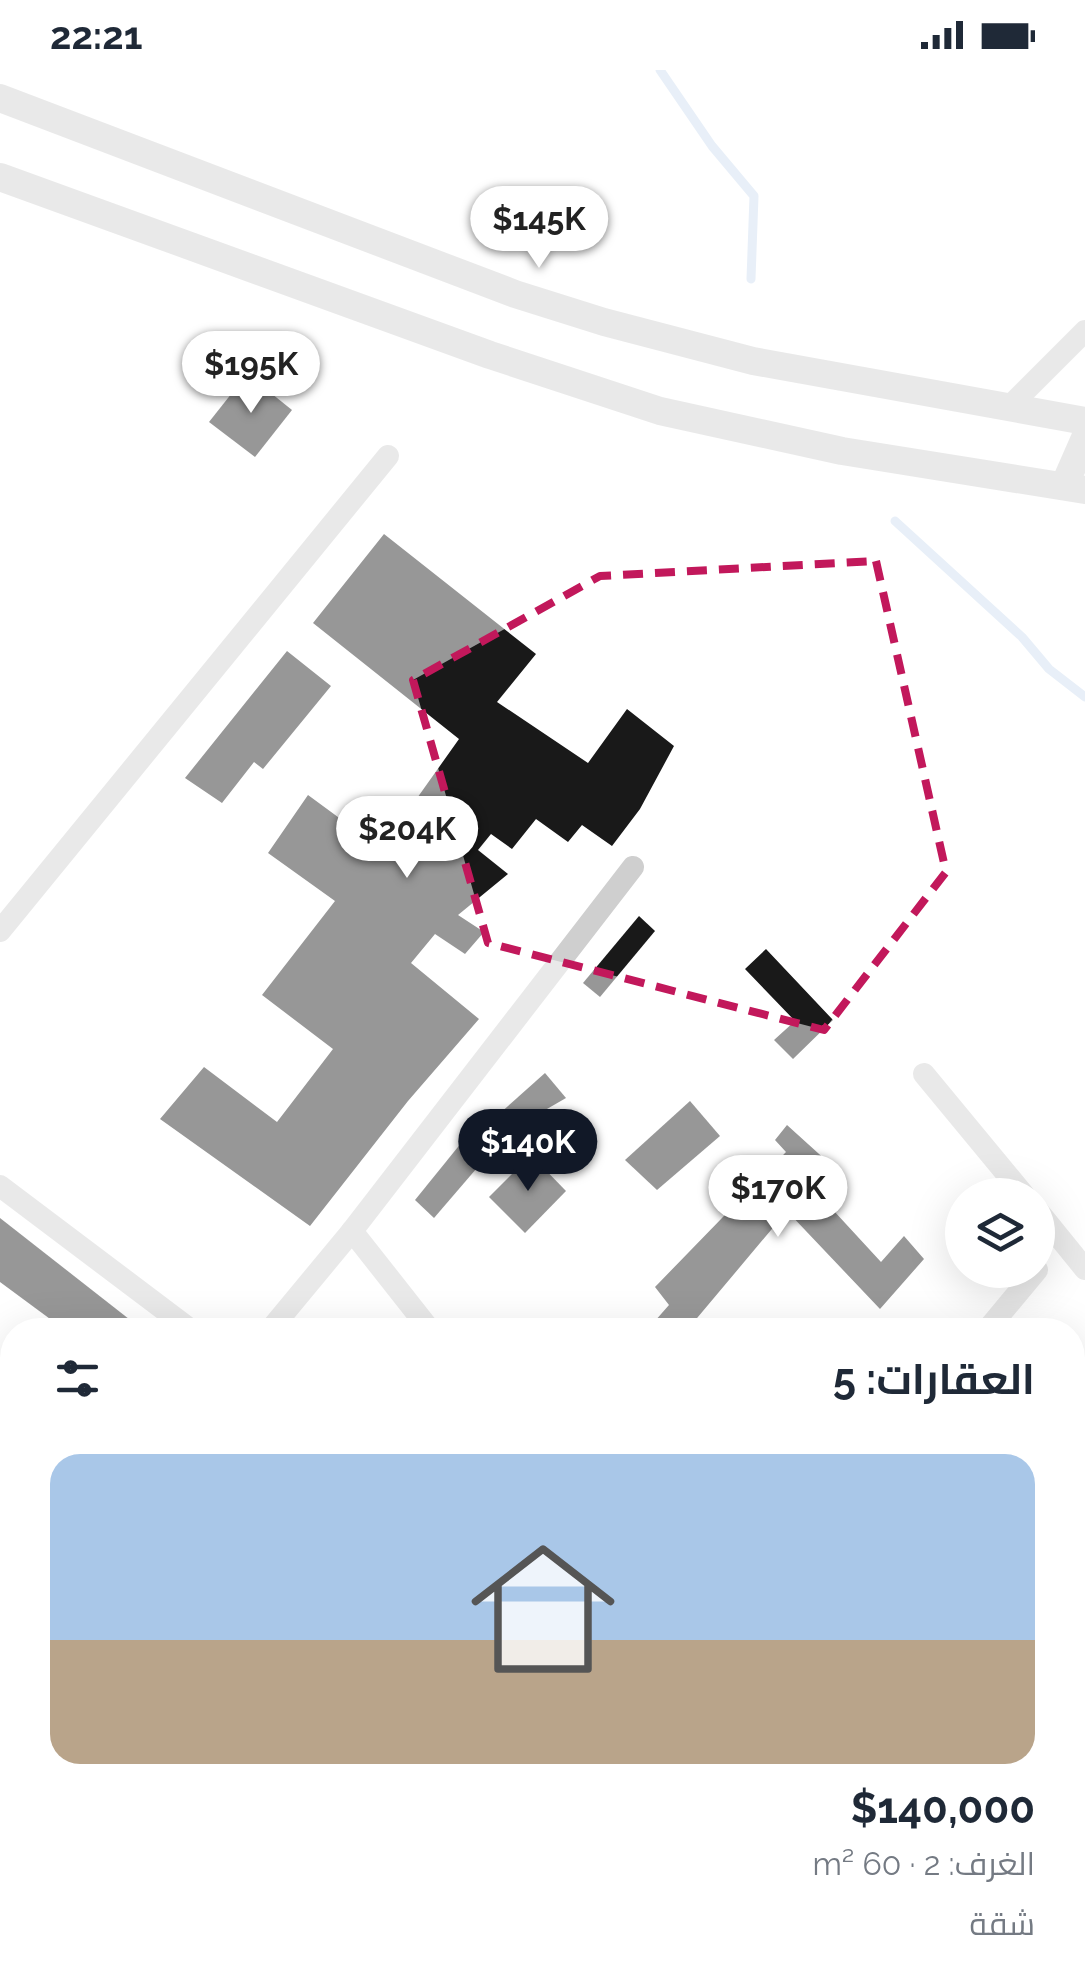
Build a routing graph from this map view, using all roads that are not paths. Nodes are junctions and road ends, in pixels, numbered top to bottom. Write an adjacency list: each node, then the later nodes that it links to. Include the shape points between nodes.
1 (0, 98): 4 (street, via 604,322 754,361)
2 (0, 177): 8 (street, via 660,411 842,451)
3 (1085, 331): 4 (street)
4 (1009, 407): 5 (street)
5 (1085, 421)
6 (1085, 438): 8 (street)
7 (388, 456): 10 (street)
8 (1074, 488)
9 (634, 867): 14 (street)
10 (0, 931)
11 (924, 1074): 12 (street)
12 (1010, 1178)
13 (0, 1186): 20 (street)
14 (352, 1231): 21 (street); 22 (street)
15 (1055, 1232): 16 (street)
16 (1061, 1240): 17 (street); 18 (street)
17 (1055, 1248)
18 (1085, 1269)
19 (1022, 1288): 23 (street)
20 (175, 1318)
21 (280, 1318)
22 (421, 1318)
23 (997, 1318)

